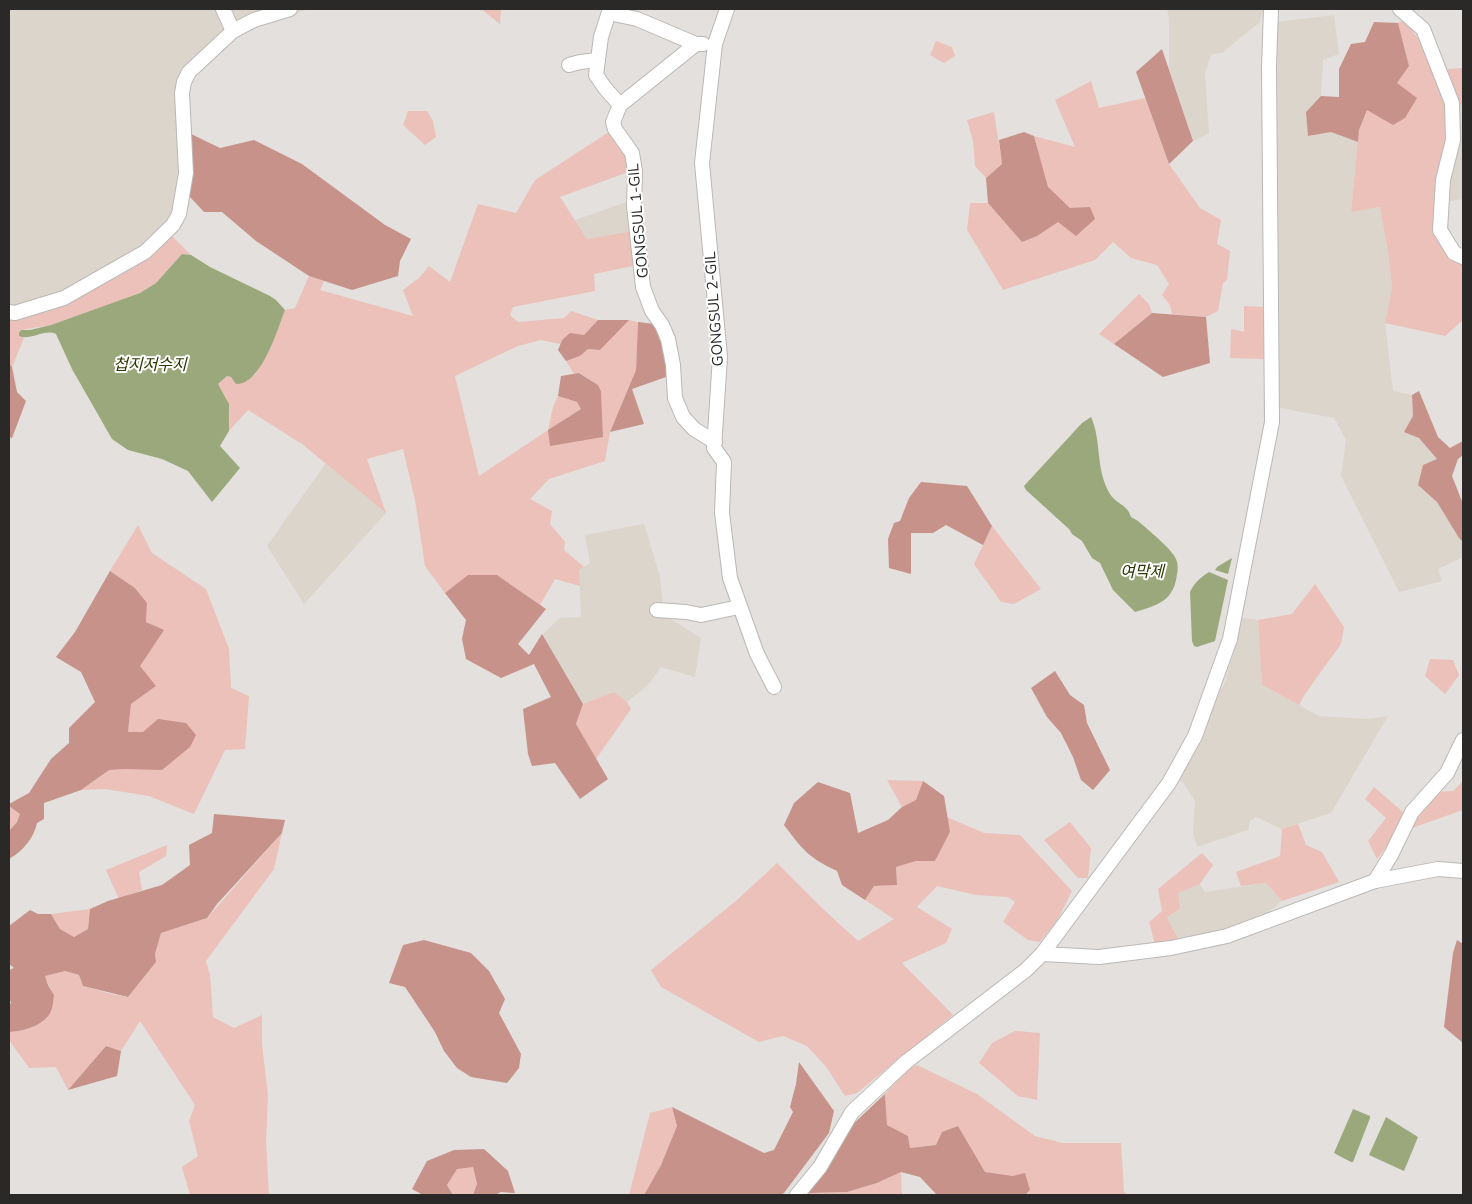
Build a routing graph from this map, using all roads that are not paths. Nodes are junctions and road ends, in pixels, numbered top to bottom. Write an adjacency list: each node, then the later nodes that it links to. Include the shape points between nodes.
1 (223, 9): 7 (street)
2 (290, 9): 7 (street, via 254,20)
3 (727, 9): 9 (street, GONGSUL 2-GIL)
4 (1271, 9): 22 (street, via 1272,422 1230,639 1195,736 1169,783)
5 (1400, 9): 13 (street, via 1422,29 1452,102 1453,140 1443,180 1440,230 1454,252)
6 (610, 11): 8 (street, via 638,19); 10 (street, via 601,37)
7 (233, 31): 14 (street, via 190,72 184,82 186,173 179,214 173,225 145,252 64,298)
8 (696, 44): 9 (street); 12 (street)
9 (715, 44): 15 (street, GONGSUL 2-GIL, via 702,164 720,357)
10 (598, 60): 11 (street); 12 (street, via 596,75)
11 (569, 66)
12 (620, 105): 15 (street, GONGSUL 1-GIL, via 613,122 632,152 643,287 668,340 675,398 683,417 694,429)
13 (1463, 257)
14 (9, 312)
15 (715, 442): 16 (street, GONGSUL 2-GIL, via 714,448 724,462 724,540)
16 (739, 607): 17 (street, via 701,615); 18 (street, GONGSUL 2-GIL, via 756,654)
17 (657, 610)
18 (774, 687)
19 (1463, 740): 21 (street, via 1447,773 1412,812)
20 (1463, 871): 21 (street, via 1438,869)
21 (1375, 881): 22 (street, via 1227,936 1099,957)
22 (1042, 954): 23 (street, via 1026,970 906,1062 852,1112 820,1167)
23 (797, 1195)

